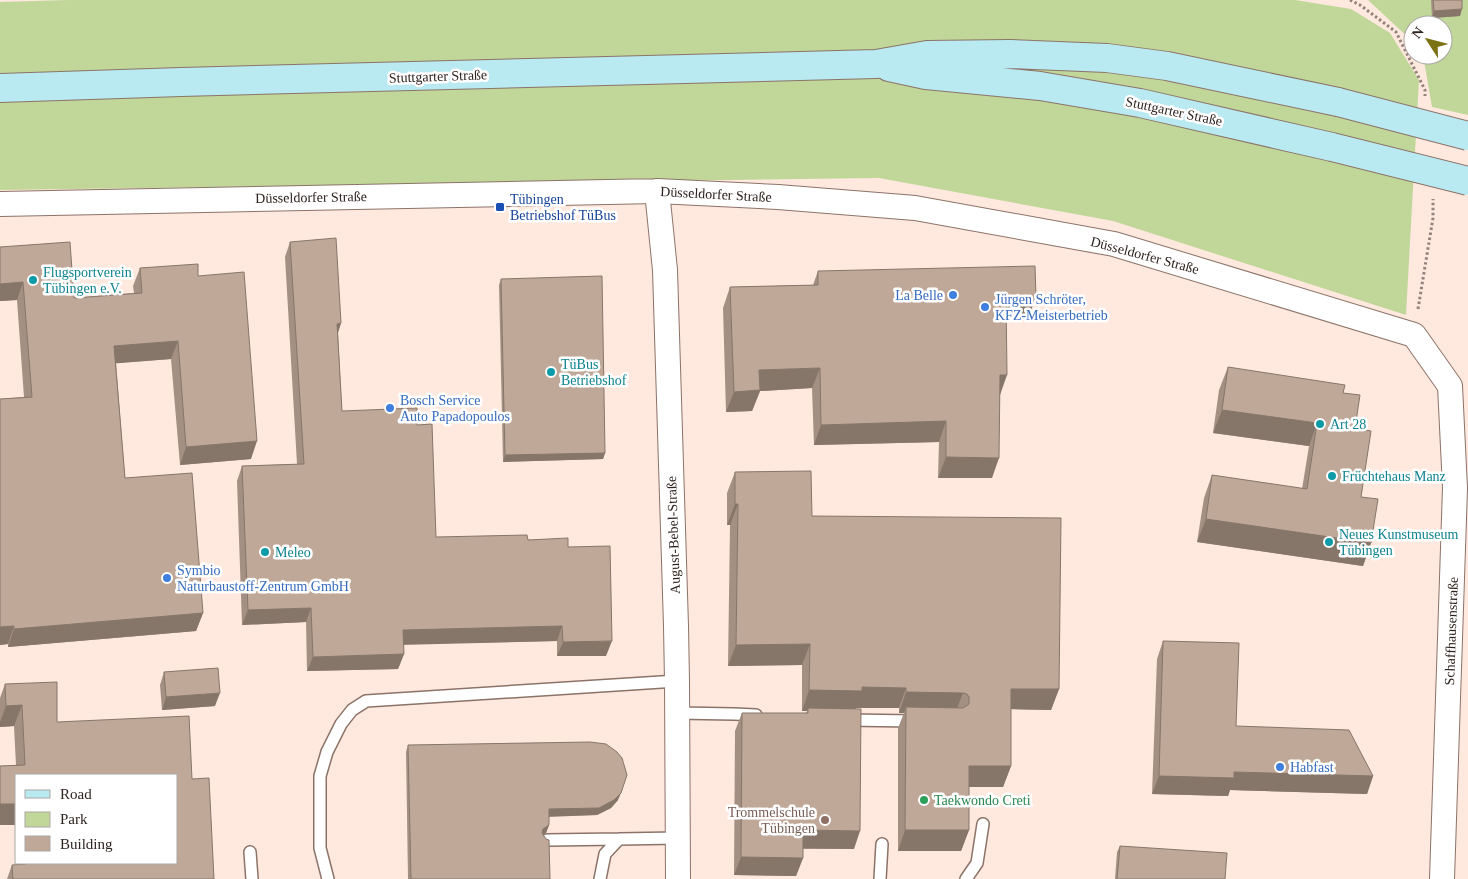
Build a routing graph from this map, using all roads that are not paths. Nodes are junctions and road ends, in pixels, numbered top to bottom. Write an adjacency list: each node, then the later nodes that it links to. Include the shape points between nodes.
1 (876, 64): 2 (main road, Stuttgarter Straße); 3 (main road, Stuttgarter Straße, bridge, via 927,56 1010,54 1136,61 1338,102); 4 (main road, Stuttgarter Straße, bridge, via 926,75 1040,86 1140,103)
2 (0, 88)
3 (1468, 136)
4 (1468, 182)
5 (657, 191): 6 (street, Düsseldorfer Straße); 7 (street, Düsseldorfer Straße, via 915,208 1114,244); 8 (street, August-Bebel-Straße, via 664,270)
6 (0, 204)
7 (1414, 335): 25 (street, Schaffhausenstraße, via 1450,386 1455,488)
8 (677, 680): 9 (street, August-Bebel-Straße); 20 (lane, via 366,701 352,710 341,724 320,776 320,848)
9 (677, 714): 10 (lane); 14 (street, August-Bebel-Straße)
10 (772, 716)
11 (837, 719): 12 (lane)
12 (926, 721)
13 (983, 824): 24 (lane, via 977,863)
14 (678, 838): 15 (lane); 22 (street, August-Bebel-Straße)
15 (619, 839): 16 (lane); 21 (lane, via 605,854)
16 (547, 840)
17 (882, 844): 23 (lane)
18 (250, 852): 19 (lane)
19 (252, 879)
20 (328, 879)
21 (600, 879)
22 (678, 879)
23 (880, 879)
24 (966, 879)
25 (1442, 879)

